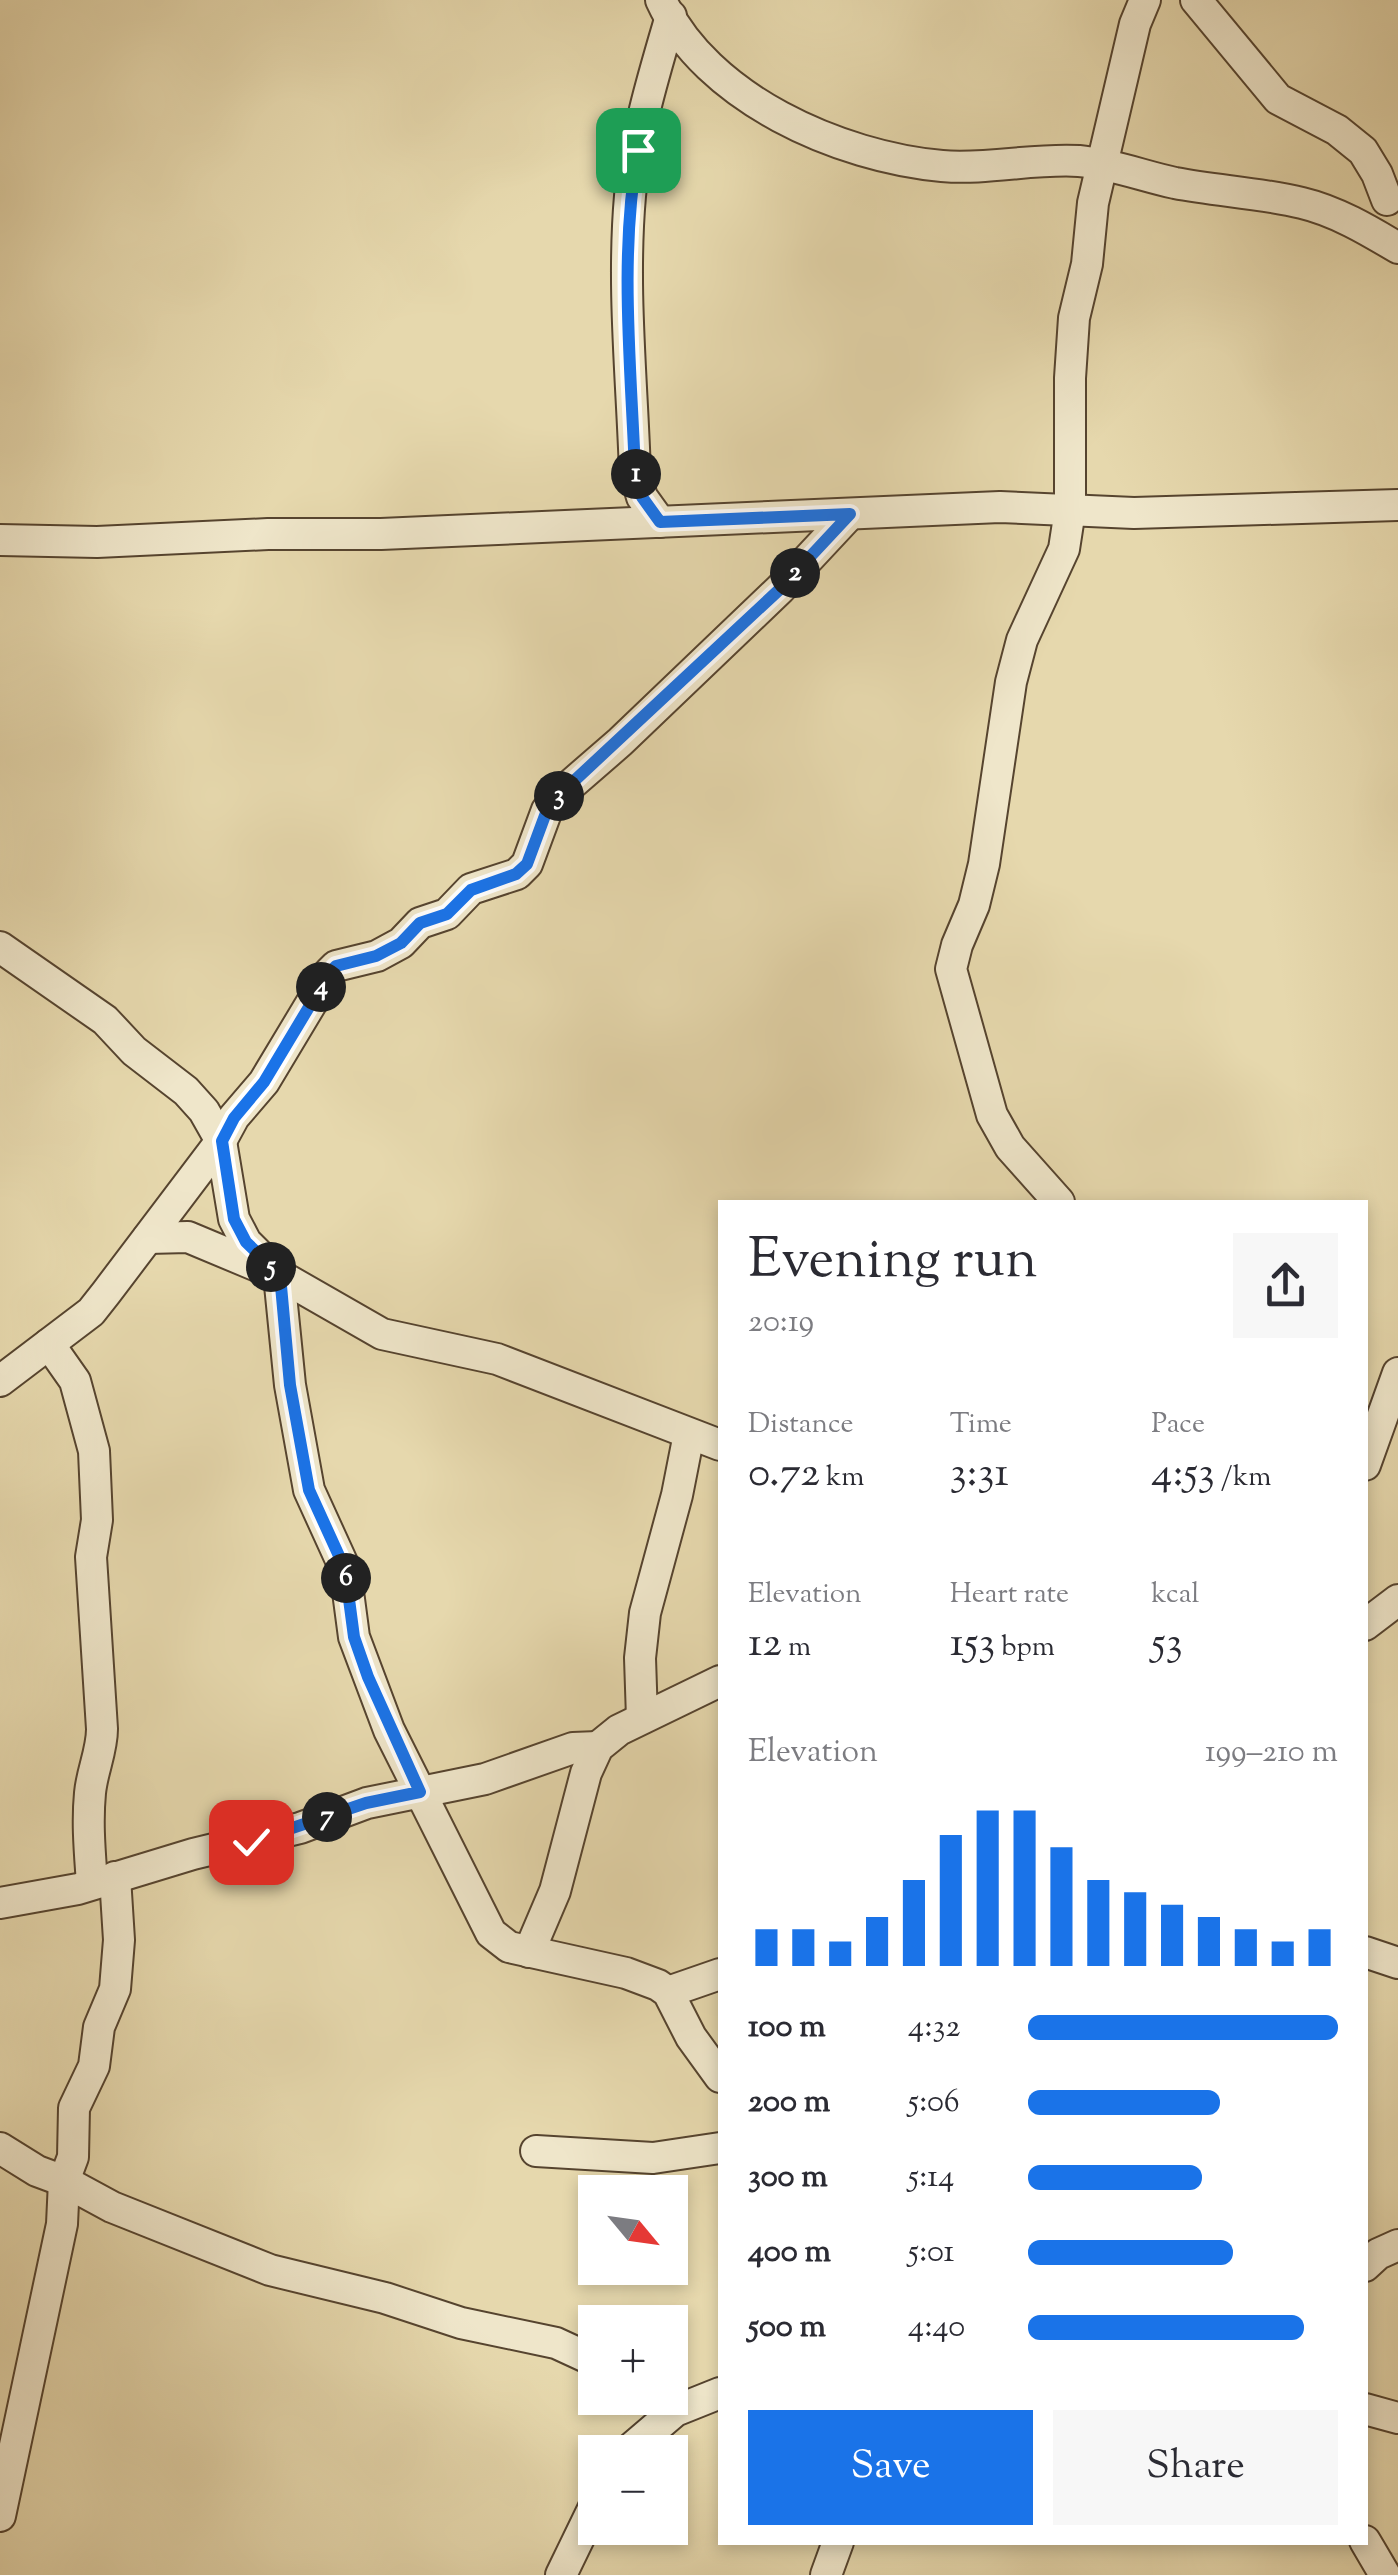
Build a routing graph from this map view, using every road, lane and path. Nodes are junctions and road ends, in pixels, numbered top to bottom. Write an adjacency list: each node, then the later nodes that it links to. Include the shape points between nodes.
1 (1145, 0): 4 (street)
2 (1196, 0): 5 (street, via 1278,99 1363,151)
3 (666, 8): 4 (street, via 733,89 834,144 945,167); 11 (street, via 630,194 628,258 635,472)
4 (1103, 165): 6 (street, via 1305,203); 9 (street, via 1072,338)
5 (1392, 192): 6 (street)
6 (1368, 230): 7 (street)
7 (1398, 248)
8 (1398, 504): 9 (street)
9 (1070, 510): 10 (street); 15 (street, via 1064,549 1022,640 984,864 951,969 992,1115 1010,1147)
10 (850, 514): 11 (street); 14 (street, via 780,589 559,795 516,874 471,890 447,914 420,923 376,956 336,966)
11 (660, 522): 12 (street)
12 (0, 540)
13 (0, 947): 14 (street, via 105,1020 186,1091)
14 (222, 1141): 16 (street); 17 (street, via 234,1219 246,1242)
15 (1057, 1200)
16 (148, 1238): 17 (street, via 188,1237); 18 (street, via 91,1312)
17 (280, 1275): 21 (street, via 382,1334 497,1359); 29 (street, via 309,1490 345,1569 354,1637 368,1677)
18 (48, 1344): 20 (street); 30 (street, via 75,1381 94,1450 91,1556 102,1744 88,1824)
19 (1398, 1373): 23 (street)
20 (0, 1380)
21 (689, 1434): 22 (street); 27 (street, via 645,1613)
22 (718, 1444)
23 (1368, 1457)
24 (1398, 1600): 25 (street)
25 (1368, 1623)
26 (718, 1681): 27 (street)
27 (642, 1718): 28 (street)
28 (598, 1747): 29 (street, via 573,1748 486,1779); 32 (street)
29 (420, 1792): 30 (street); 32 (street, via 490,1934)
30 (103, 1880): 31 (street); 42 (street, via 120,1940 115,1989 99,2027 94,2066 74,2108 74,2157)
31 (0, 1903)
32 (529, 1952): 36 (street, via 626,1973)
33 (1368, 1953): 34 (street)
34 (1398, 1963)
35 (718, 1975): 36 (street)
36 (668, 1992): 37 (street)
37 (718, 2074)
38 (0, 2148): 42 (street)
39 (718, 2148): 40 (street, via 652,2158)
40 (536, 2151)
41 (0, 2174): 42 (street)
42 (51, 2176): 45 (street, via 270,2270); 52 (street, via 62,2224)
43 (1398, 2245): 44 (street)
44 (1368, 2263)
45 (578, 2352)
46 (718, 2393): 47 (street)
47 (688, 2399)
48 (1368, 2410): 50 (street)
49 (656, 2415): 51 (street)
50 (1398, 2418)
51 (640, 2435)
52 (0, 2516)
53 (578, 2540): 56 (street)
54 (837, 2545): 57 (street)
55 (1367, 2545): 58 (street)
56 (561, 2575)
57 (826, 2575)
58 (1385, 2575)

